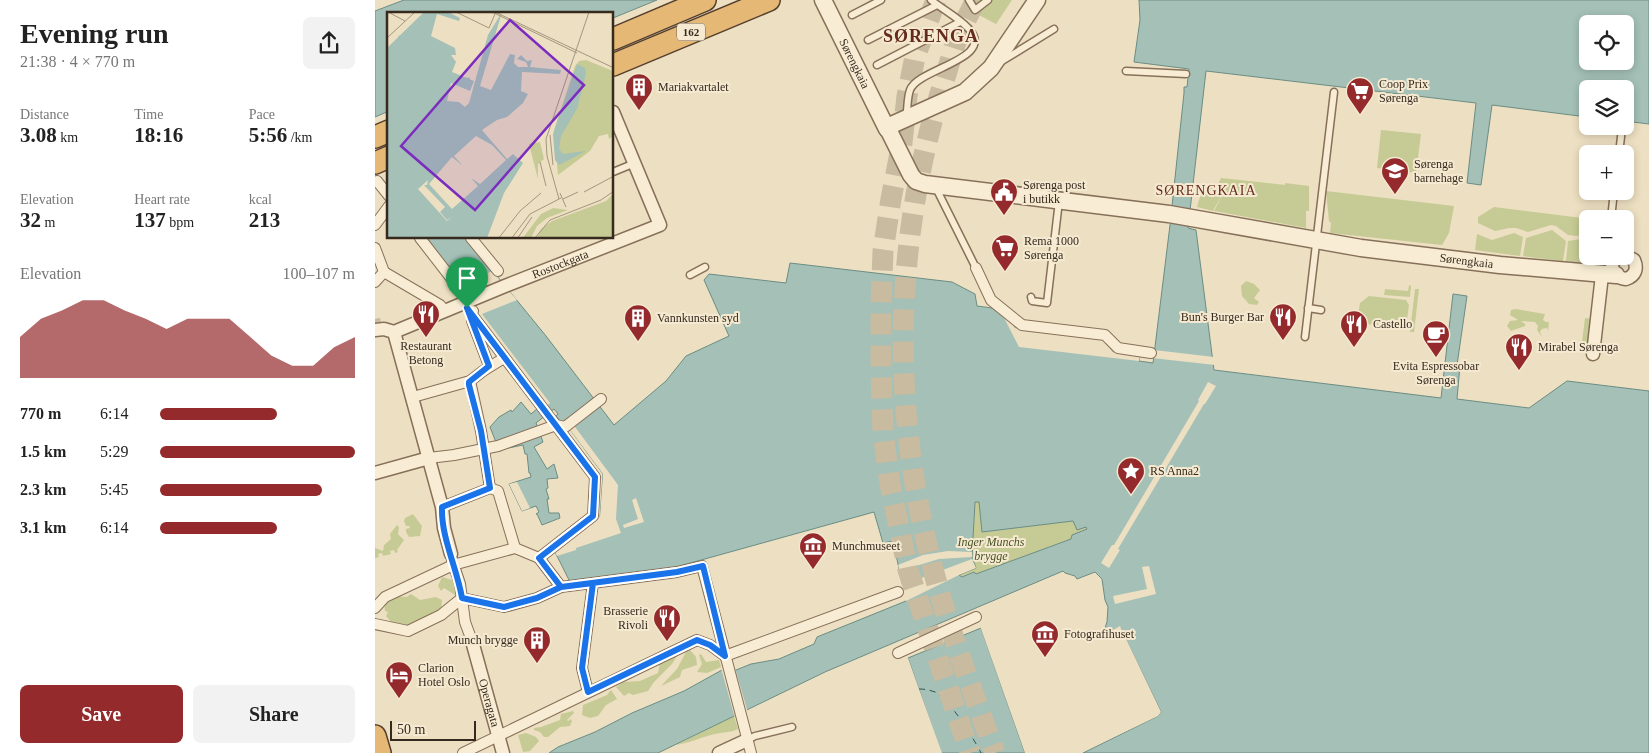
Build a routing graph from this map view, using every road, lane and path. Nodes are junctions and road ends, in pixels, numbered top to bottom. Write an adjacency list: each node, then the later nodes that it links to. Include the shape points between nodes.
1 (705, 0): 13 (highway, 162)
2 (769, 0): 15 (highway, 162)
3 (823, 0): 23 (street, Sørengkaia)
4 (881, 0): 10 (lane)
5 (931, 0): 9 (lane)
6 (969, 0): 7 (lane, via 975,10)
7 (988, 0)
8 (1037, 0): 17 (street)
9 (937, 5): 11 (lane); 14 (lane)
10 (852, 15)
11 (960, 22): 16 (lane); 22 (lane, via 974,36 974,47 919,80 910,89)
12 (1054, 29): 17 (lane)
13 (614, 38)
14 (868, 40)
15 (614, 65)
16 (877, 65)
17 (991, 68): 22 (street, via 965,92)
18 (1126, 72): 19 (lane)
19 (1186, 74)
20 (1334, 92): 37 (lane)
21 (614, 114): 27 (street, Rostockgata)
22 (903, 120): 23 (street)
23 (887, 128): 30 (street, Sørengkaia, via 911,175 919,182)
24 (387, 132): 25 (highway)
25 (375, 137)
26 (387, 159): 28 (highway)
27 (635, 163): 29 (lane); 52 (street, Rostockgata, via 659,225)
28 (376, 172): 31 (street)
29 (614, 172)
30 (934, 185): 32 (street, Sørengkaia); 42 (lane)
31 (387, 192)
32 (1059, 200): 37 (street, Sørengkaia, via 1169,214); 49 (lane, via 1047,303 1032,301)
33 (387, 209): 34 (street)
34 (375, 225)
35 (421, 239): 48 (street, via 461,293)
36 (472, 239): 44 (street)
37 (1316, 241): 46 (street, Sørengkaia, via 1500,265); 50 (lane)
38 (375, 248): 43 (street)
39 (1634, 260): 46 (street, Sørengkaia, via 1636,268 1633,275 1626,279)
40 (1613, 265): 46 (street)
41 (705, 267): 45 (lane)
42 (976, 268): 56 (street, via 991,300 1022,325 1105,335 1118,348)
43 (384, 272): 47 (street); 52 (street)
44 (498, 272)
45 (690, 275)
46 (1609, 275): 57 (street)
47 (375, 282)
48 (463, 288)
49 (1031, 297)
50 (1309, 308): 51 (lane); 55 (lane)
51 (1321, 310)
52 (445, 311): 54 (street, Rostockgata)
53 (376, 327): 54 (street)
54 (394, 332): 61 (street, Operagata)
55 (1305, 337)
56 (1151, 353)
57 (1593, 354)
58 (504, 358): 59 (street); 59 (street, via 469,309); 63 (street, via 546,411)
59 (489, 366): 60 (street)
60 (469, 382): 61 (street); 64 (street)
61 (413, 397): 65 (street, Operagata)
62 (601, 398): 63 (street)
63 (562, 425): 64 (street); 70 (street, via 595,477 593,516)
64 (483, 449): 65 (street); 67 (street)
65 (429, 458): 66 (street); 68 (street, Operagata)
66 (375, 473)
67 (490, 488): 68 (street); 69 (street, via 498,491)
68 (442, 507): 71 (street, Operagata)
69 (515, 548): 70 (street); 71 (street)
70 (539, 558): 73 (street)
71 (452, 560): 75 (street, Operagata); 76 (street, via 385,597)
72 (593, 583): 73 (street); 81 (street, via 703,566); 82 (street, via 582,668)
73 (561, 587): 75 (street, via 504,607)
74 (898, 592): 81 (street)
75 (462, 598): 78 (street, via 441,615 408,631); 79 (street, Operagata, via 465,622)
76 (375, 608)
77 (976, 617): 80 (street)
78 (375, 624)
79 (472, 641): 84 (street, Operagata)
80 (898, 652)
81 (725, 656): 82 (street, Operagata, via 697,640); 85 (street)
82 (588, 692): 84 (street, Operagata)
83 (792, 727): 85 (lane, via 755,736)
84 (504, 733): 88 (street); 89 (street, Operagata)
85 (746, 735): 90 (street); 91 (street)
86 (375, 736): 87 (highway)
87 (380, 753)
88 (463, 753)
89 (503, 753)
90 (719, 753)
91 (751, 753)

